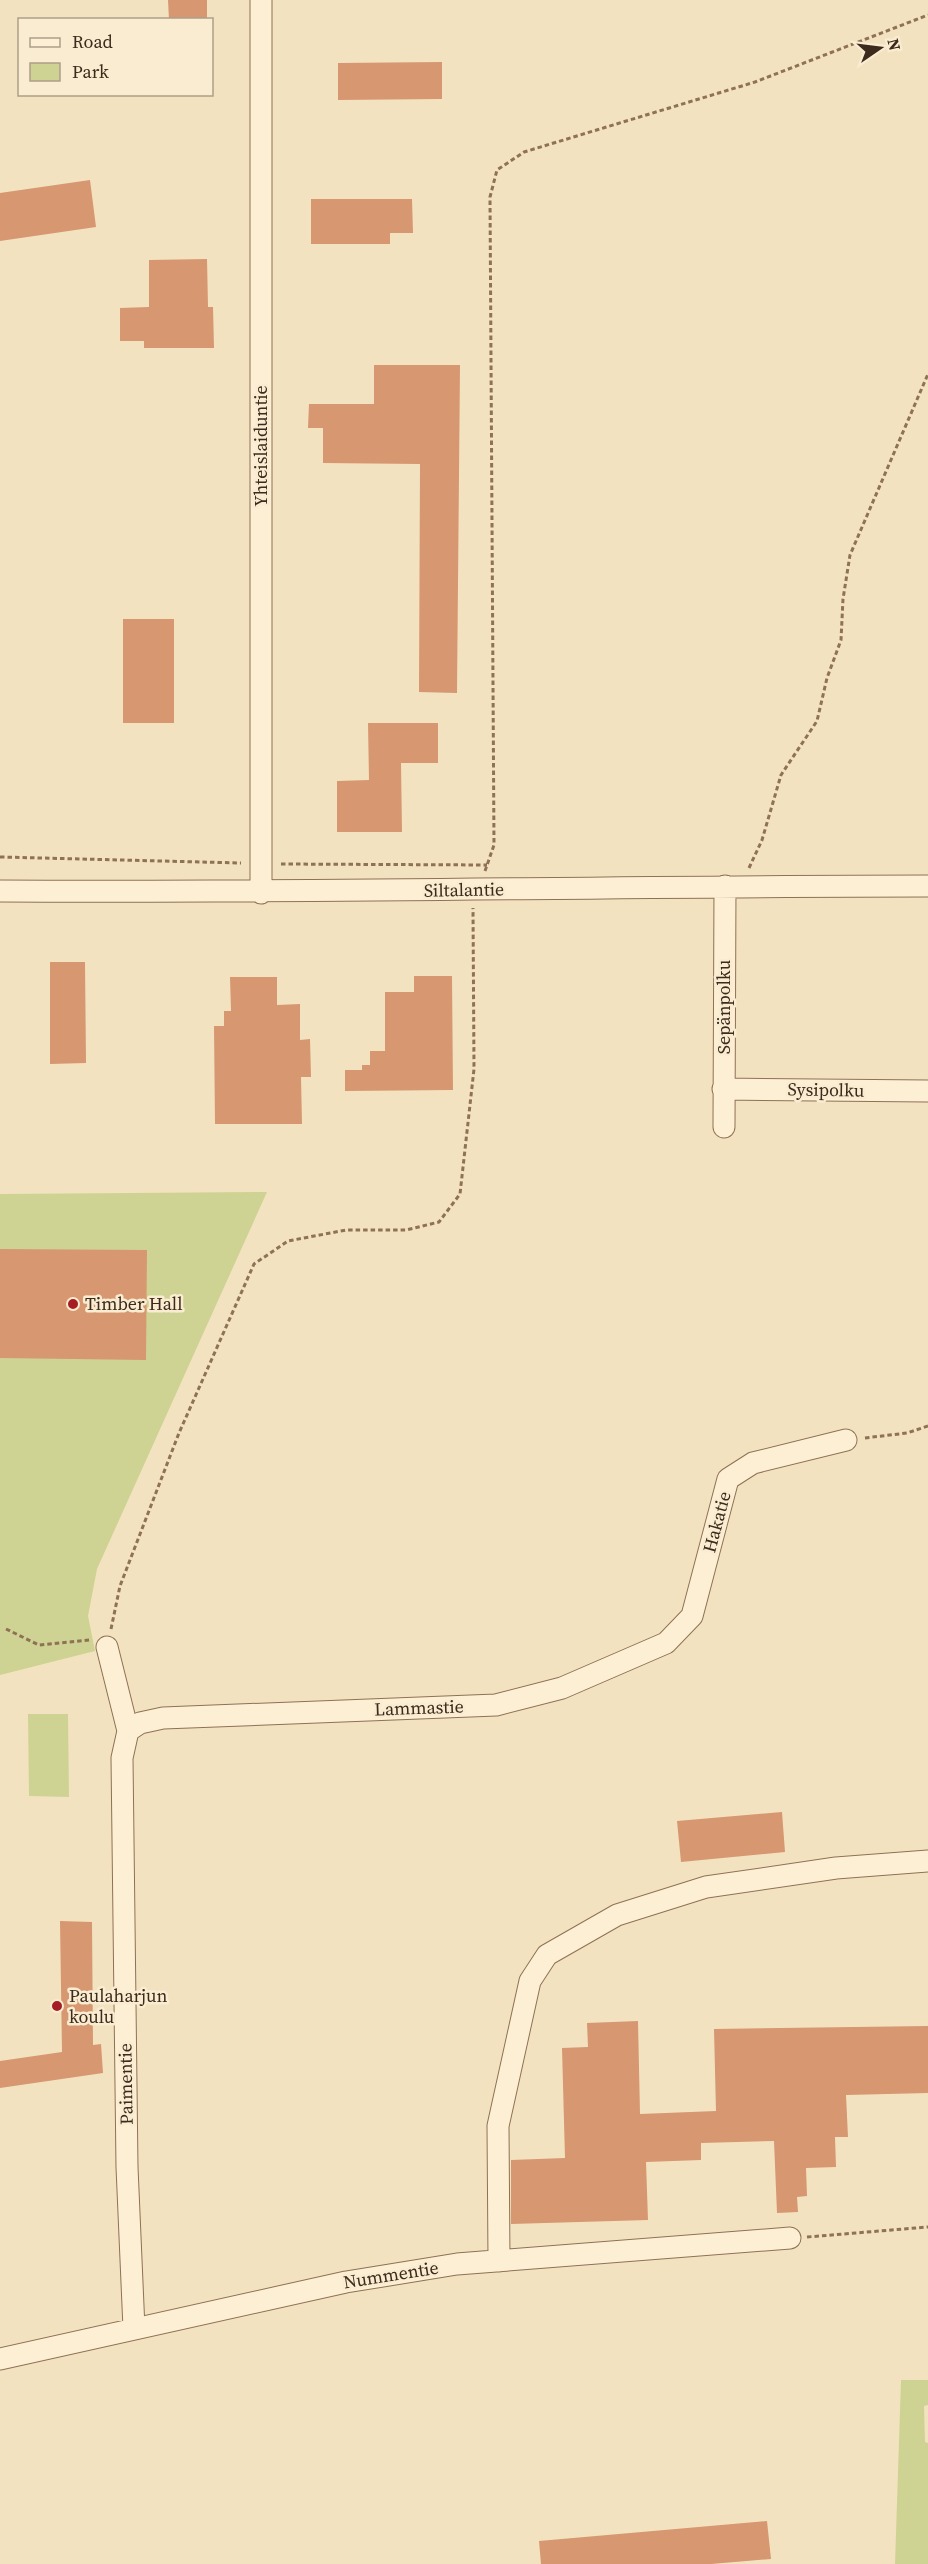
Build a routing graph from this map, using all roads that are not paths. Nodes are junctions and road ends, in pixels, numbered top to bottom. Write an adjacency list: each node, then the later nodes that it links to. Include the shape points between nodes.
1 (261, 0): 5 (street, Yhteislaiduntie)
2 (725, 886): 3 (street, Siltalantie); 5 (street, Siltalantie); 6 (street, Sepänpolku)
3 (928, 886)
4 (0, 891): 5 (street, Siltalantie)
5 (261, 893)
6 (723, 1089): 7 (street, Sysipolku); 8 (street, Sepänpolku)
7 (928, 1091)
8 (724, 1128)
9 (846, 1440): 10 (street, Hakatie, via 753,1463 728,1479)
10 (692, 1616): 12 (street, Lammastie, via 666,1642 561,1688 496,1705 163,1718 140,1723)
11 (108, 1647): 12 (street)
12 (128, 1731): 16 (street, Paimentie, via 122,1758 127,2167)
13 (928, 1861): 15 (street, via 836,1868 706,1887 617,1915 547,1955 530,1981 498,2126)
14 (790, 2238): 15 (street, Nummentie)
15 (499, 2261): 16 (street, Nummentie, via 346,2282)
16 (134, 2329): 17 (street, Nummentie)
17 (0, 2360)

